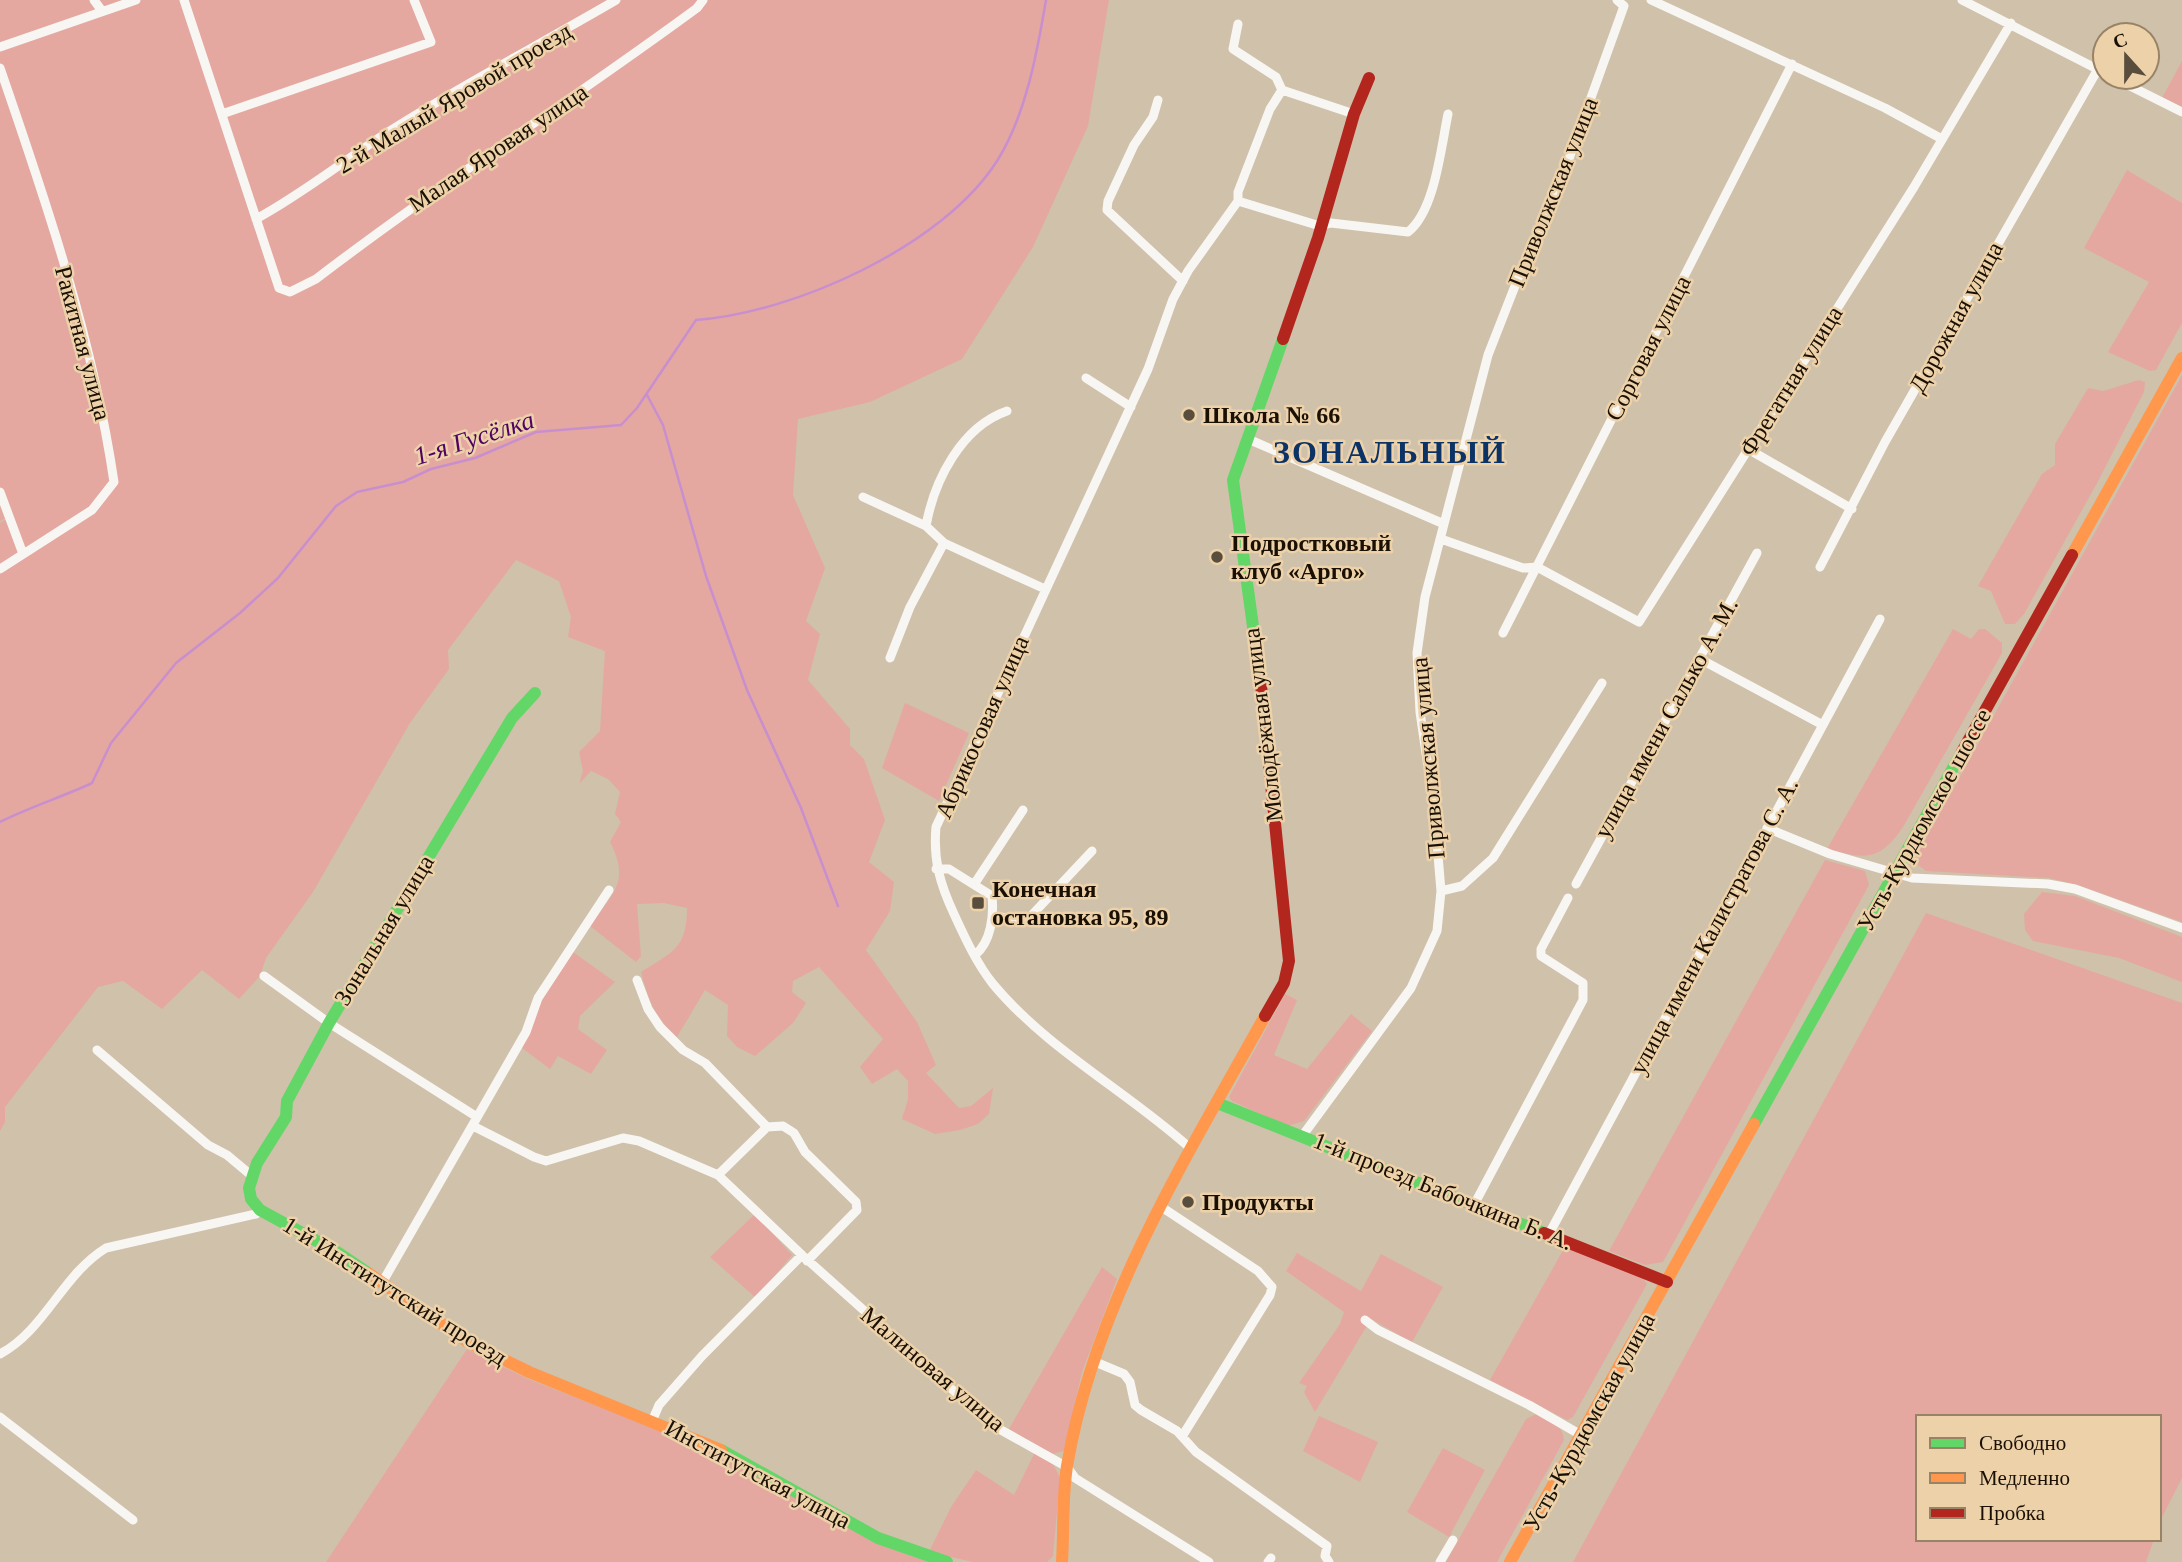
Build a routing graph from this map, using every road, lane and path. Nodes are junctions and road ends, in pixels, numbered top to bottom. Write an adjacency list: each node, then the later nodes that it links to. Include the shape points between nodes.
1 (94, 0): 10 (street)
2 (135, 0): 10 (street)
3 (184, 0): 23 (street)
4 (414, 0): 23 (street, via 431,42)
5 (616, 0): 28 (street, 2-й Малый Яровой проезд, via 464,86)
6 (703, 0): 28 (street, Малая Яровая улица, via 631,57 491,150 316,279 290,292 279,288)
7 (1651, 0): 14 (street)
8 (1962, 0): 12 (street)
9 (1622, 2): 40 (street, Приволжская улица, via 1561,181 1488,355)
10 (102, 11): 13 (street)
11 (1238, 23): 19 (street, via 1233,49 1276,77)
12 (2011, 23): 15 (street); 26 (street, Фрегатная улица)
13 (0, 47)
14 (1792, 64): 26 (street); 46 (street, Сорговая улица)
15 (2091, 66)
16 (0, 68): 45 (street, Ракитная улица, via 45,197 83,328 114,482 92,510)
17 (1369, 78): 24 (street, Молодёжная улица)
18 (2091, 88): 39 (street, Дорожная улица, via 1885,442)
19 (1282, 90): 24 (street); 27 (street, Абрикосовая улица, via 1270,109)
20 (2140, 91): 22 (street)
21 (1158, 100): 30 (street, via 1107,210)
22 (2182, 112)
23 (222, 114): 28 (street)
24 (1354, 114): 29 (street, Молодёжная улица)
25 (1448, 114): 29 (street, via 1434,182 1417,225 1408,232 1395,233 1331,223)
26 (1942, 139): 36 (street, Фрегатная улица)
27 (1238, 201): 29 (street); 30 (street, Абрикосовая улица)
28 (257, 219)
29 (1320, 226): 35 (street, Молодёжная улица)
30 (1183, 281): 33 (street, Абрикосовая улица)
31 (2182, 358): 61 (street, Усть-Курдюмское шоссе)
32 (1086, 378): 33 (street)
33 (1131, 407): 49 (street, Абрикосовая улица)
34 (1007, 411): 41 (street, via 975,430 943,471)
35 (1248, 439): 40 (street); 74 (street, Молодёжная улица, via 1236,466 1233,492 1266,732 1289,961 1284,983)
36 (1748, 449): 39 (street); 46 (street, Фрегатная улица, via 1639,622)
37 (0, 492): 45 (street)
38 (863, 497): 41 (street)
39 (1852, 509): 47 (street, Дорожная улица)
40 (1444, 524): 42 (street, Приволжская улица)
41 (926, 526): 43 (street)
42 (1441, 539): 46 (street, via 1522,568); 65 (street, Приволжская улица, via 1425,597 1417,653)
43 (944, 543): 49 (street); 52 (street, via 910,607)
44 (1756, 553): 53 (street, улица имени Салько А. М.)
45 (23, 554): 48 (street, Ракитная улица)
46 (1537, 567): 51 (street, Сорговая улица)
47 (1820, 567)
48 (0, 569)
49 (1045, 589): 60 (street, Абрикосовая улица, via 936,827)
50 (1880, 619): 56 (street, улица имени Калистратова С. А.)
51 (1503, 633)
52 (890, 658)
53 (1700, 659): 56 (street); 63 (street, улица имени Салько А. М.)
54 (1602, 684): 65 (street, via 1493,858 1462,886)
55 (535, 693): 72 (street, Зональная улица, via 512,718)
56 (1822, 724): 58 (street, улица имени Калистратова С. А.)
57 (1023, 810): 62 (street)
58 (1767, 828): 61 (street); 84 (street, улица имени Калистратова С. А.)
59 (1093, 851): 67 (street, via 1030,918 1020,922)
60 (936, 869): 62 (street, via 949,869); 69 (street, Абрикосовая улица)
61 (1895, 874): 68 (street, via 2075,889); 86 (street, Усть-Курдюмское шоссе)
62 (975, 883): 67 (street, via 992,896)
63 (1576, 884)
64 (609, 890): 75 (street, via 538,998 526,1032)
65 (1441, 891): 77 (street, Приволжская улица, via 1437,931 1423,967)
66 (1568, 898): 81 (street, via 1541,956 1583,983 1583,1000)
67 (994, 915): 69 (street, via 982,949)
68 (2182, 928)
69 (975, 955): 78 (street, Абрикосовая улица, via 1004,996 1047,1035)
70 (264, 976): 72 (street, Малиновая улица)
71 (637, 980): 76 (street, via 660,1027 683,1050 705,1063)
72 (328, 1023): 75 (street, Малиновая улица); 80 (street, Зональная улица, via 287,1101 286,1117)
73 (97, 1050): 80 (street, via 208,1145)
74 (1217, 1103): 77 (street, 1-й проезд Бабочкина Б. А.); 78 (street, Молодёжная улица)
75 (475, 1121): 79 (street, Малиновая улица, via 546,1161 623,1138 639,1140); 87 (street)
76 (767, 1127): 79 (street); 85 (street, via 783,1126 794,1133 805,1152 856,1202 857,1210)
77 (1303, 1135): 81 (street, 1-й проезд Бабочкина Б. А.)
78 (1191, 1149): 82 (street, Молодёжная улица)
79 (718, 1175): 85 (street, Малиновая улица)
80 (252, 1176): 83 (street, via 251,1199)
81 (1475, 1203): 84 (street, 1-й проезд Бабочкина Б. А.)
82 (1160, 1206): 90 (street, Молодёжная улица); 94 (street, via 1258,1271 1272,1287)
83 (260, 1210): 87 (street, 1-й Институтский проезд); 89 (street, via 106,1248 88,1259 19,1344)
84 (1549, 1234): 86 (street, 1-й проезд Бабочкина Б. А.)
85 (804, 1258): 93 (street, via 702,1356 659,1405); 96 (street, Малиновая улица, via 964,1400 1002,1430)
86 (1667, 1282): 95 (street, Усть-Курдюмская улица)
87 (383, 1283): 91 (street, 1-й Институтский проезд, via 468,1342)
88 (1365, 1320): 95 (street)
89 (0, 1354)
90 (1093, 1361): 94 (street, via 1124,1374 1135,1405); 96 (street, Молодёжная улица)
91 (530, 1372): 93 (street, Институтская улица)
92 (0, 1417): 97 (street)
93 (653, 1419): 99 (street, Институтская улица, via 714,1446 878,1538)
94 (1183, 1435): 102 (street, via 1196,1452 1327,1545)
95 (1581, 1435): 104 (street, Усть-Курдюмская улица)
96 (1067, 1467): 100 (street, Молодёжная улица); 101 (street, via 1075,1478)
97 (133, 1520)
98 (1453, 1539): 103 (street)
99 (947, 1562)
100 (1062, 1562)
101 (1209, 1562)
102 (1329, 1562)
103 (1440, 1562)
104 (1510, 1562)

